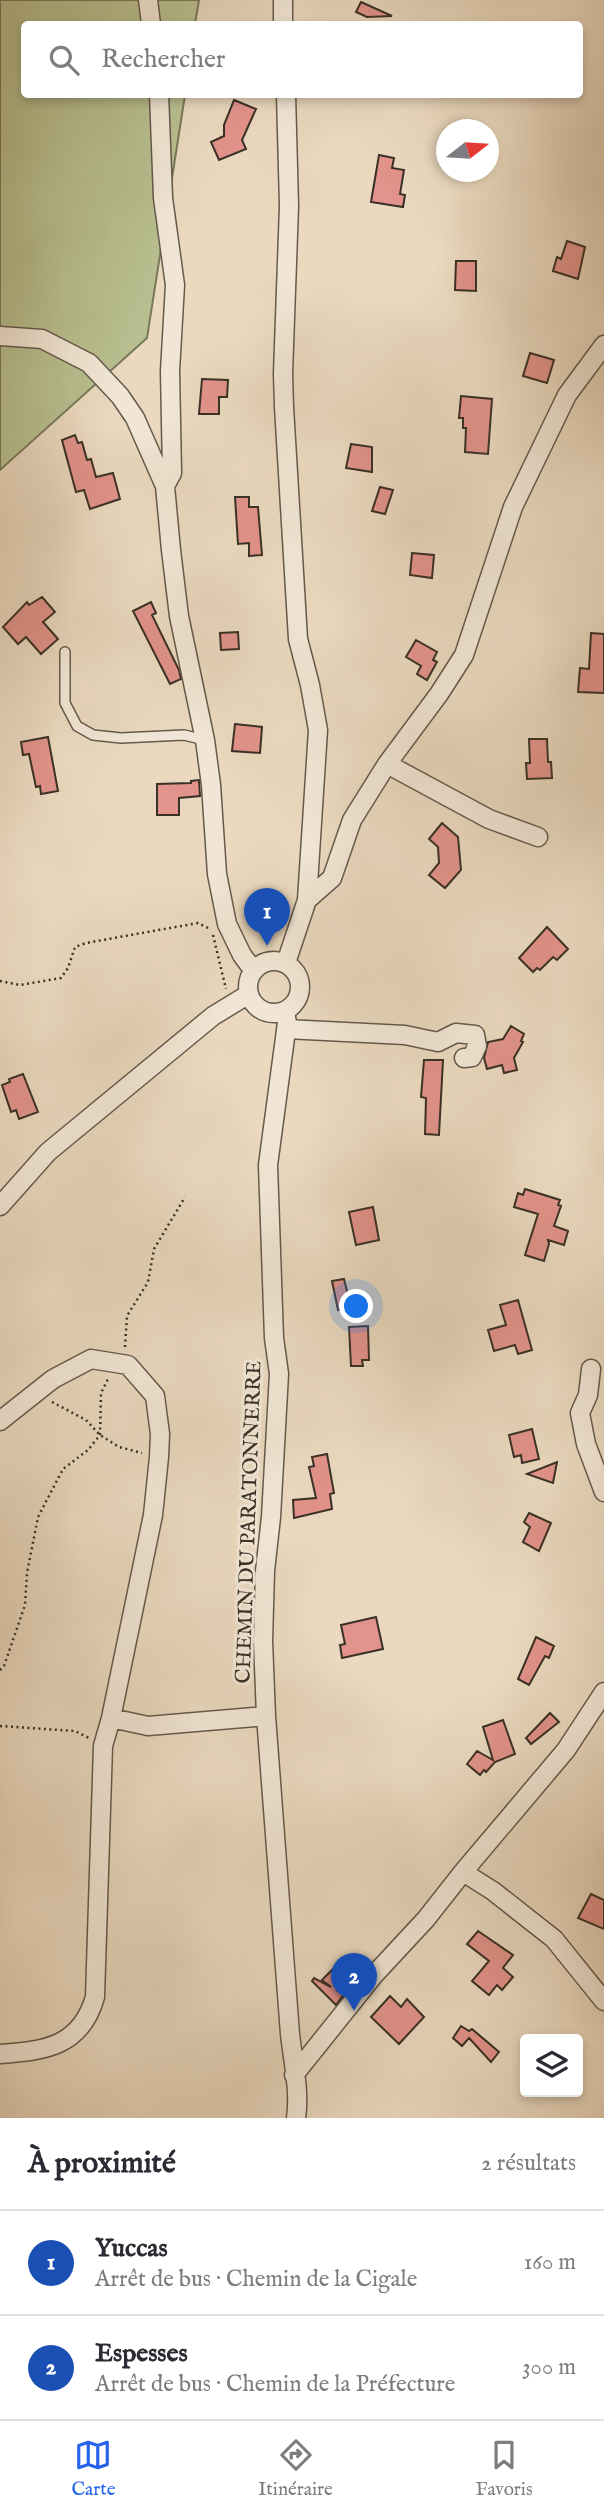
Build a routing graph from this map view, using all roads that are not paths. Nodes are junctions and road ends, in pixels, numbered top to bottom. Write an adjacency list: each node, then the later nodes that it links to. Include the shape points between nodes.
1 (148, 0): 3 (street)
2 (283, 0): 4 (street)
3 (151, 21)
4 (283, 21)
5 (159, 98): 10 (street, via 163,198 174,285 172,473)
6 (286, 98): 15 (street, via 289,206 284,407 298,639 318,730)
7 (0, 336): 10 (street, via 42,339 89,363 135,418)
8 (604, 345): 9 (street)
9 (597, 364): 13 (street, via 567,395 513,507 464,655)
10 (165, 486): 12 (street, via 178,616)
11 (65, 652): 12 (lane, via 65,703 77,726 93,735 184,735)
12 (205, 740): 17 (street, via 217,874 227,924)
13 (387, 764): 14 (street, via 489,819); 15 (street, via 352,820 332,878)
14 (538, 837)
15 (307, 900): 16 (street)
16 (286, 963): 17 (street, via 262,962); 19 (street, via 296,970 300,993)
17 (253, 970): 18 (street)
18 (249, 994): 19 (street, via 267,1012); 22 (street, via 213,1016 48,1152)
19 (285, 1011): 20 (street, CHEMIN DU PARATONNERRE)
20 (286, 1029): 21 (street, via 405,1035 438,1042 456,1033 475,1035 472,1057); 27 (street, CHEMIN DU PARATONNERRE, via 268,1165 279,1374 265,1572)
21 (464, 1058)
22 (0, 1206)
23 (591, 1369): 25 (street, via 580,1413)
24 (0, 1421): 28 (street, via 53,1379 91,1359 128,1365 155,1396 160,1434 153,1515)
25 (604, 1492)
26 (604, 1692): 29 (street, via 566,1750)
27 (266, 1716): 28 (street, via 148,1726); 32 (street, CHEMIN DU PARATONNERRE)
28 (111, 1718): 31 (street, via 103,1746 91,2013 79,2029 54,2047)
29 (463, 1872): 30 (street, via 554,1939); 32 (street)
30 (604, 2001)
31 (0, 2054)
32 (294, 2075): 33 (street, CHEMIN DU PARATONNERRE, via 299,2099)
33 (296, 2118)

